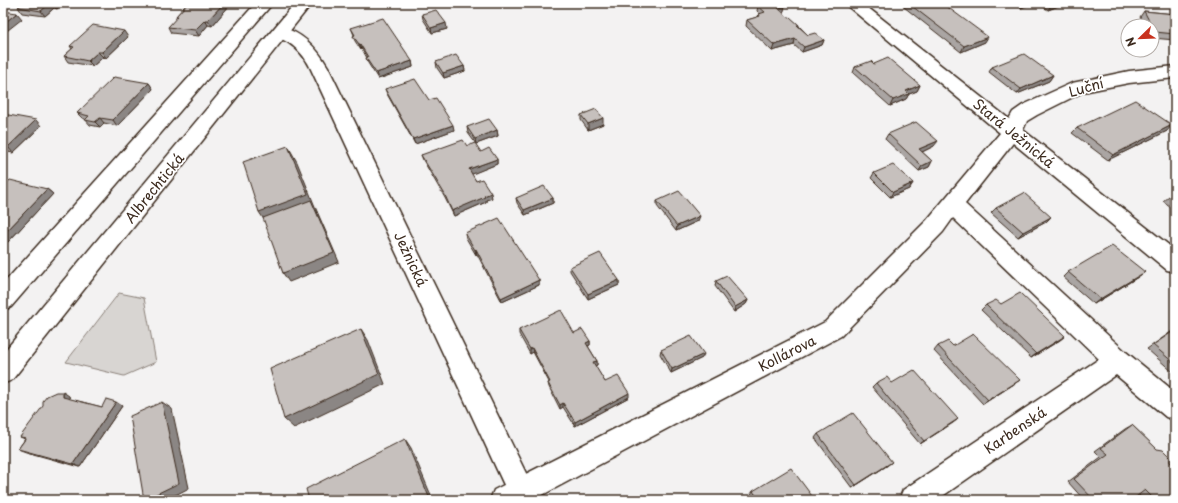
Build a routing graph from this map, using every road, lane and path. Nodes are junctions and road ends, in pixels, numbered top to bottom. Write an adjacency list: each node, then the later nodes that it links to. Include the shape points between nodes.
1 (265, 3): 9 (street)
2 (304, 3): 4 (street, Albrechtická)
3 (852, 3): 6 (street, Stará Ježnická)
4 (281, 32): 11 (street, Albrechtická); 13 (street, Ježnická, via 304,45 316,62)
5 (1175, 72): 6 (street, Luční, via 1121,78 1078,87 1030,110 1020,117)
6 (1012, 132): 7 (street, Kollárova); 8 (street, Stará Ježnická)
7 (953, 205): 10 (street); 13 (street, Kollárova, via 833,329)
8 (1175, 263)
9 (3, 300)
10 (1117, 360): 12 (street); 14 (street, Karbenská)
11 (3, 372)
12 (1175, 408)
13 (517, 497)
14 (913, 500)

